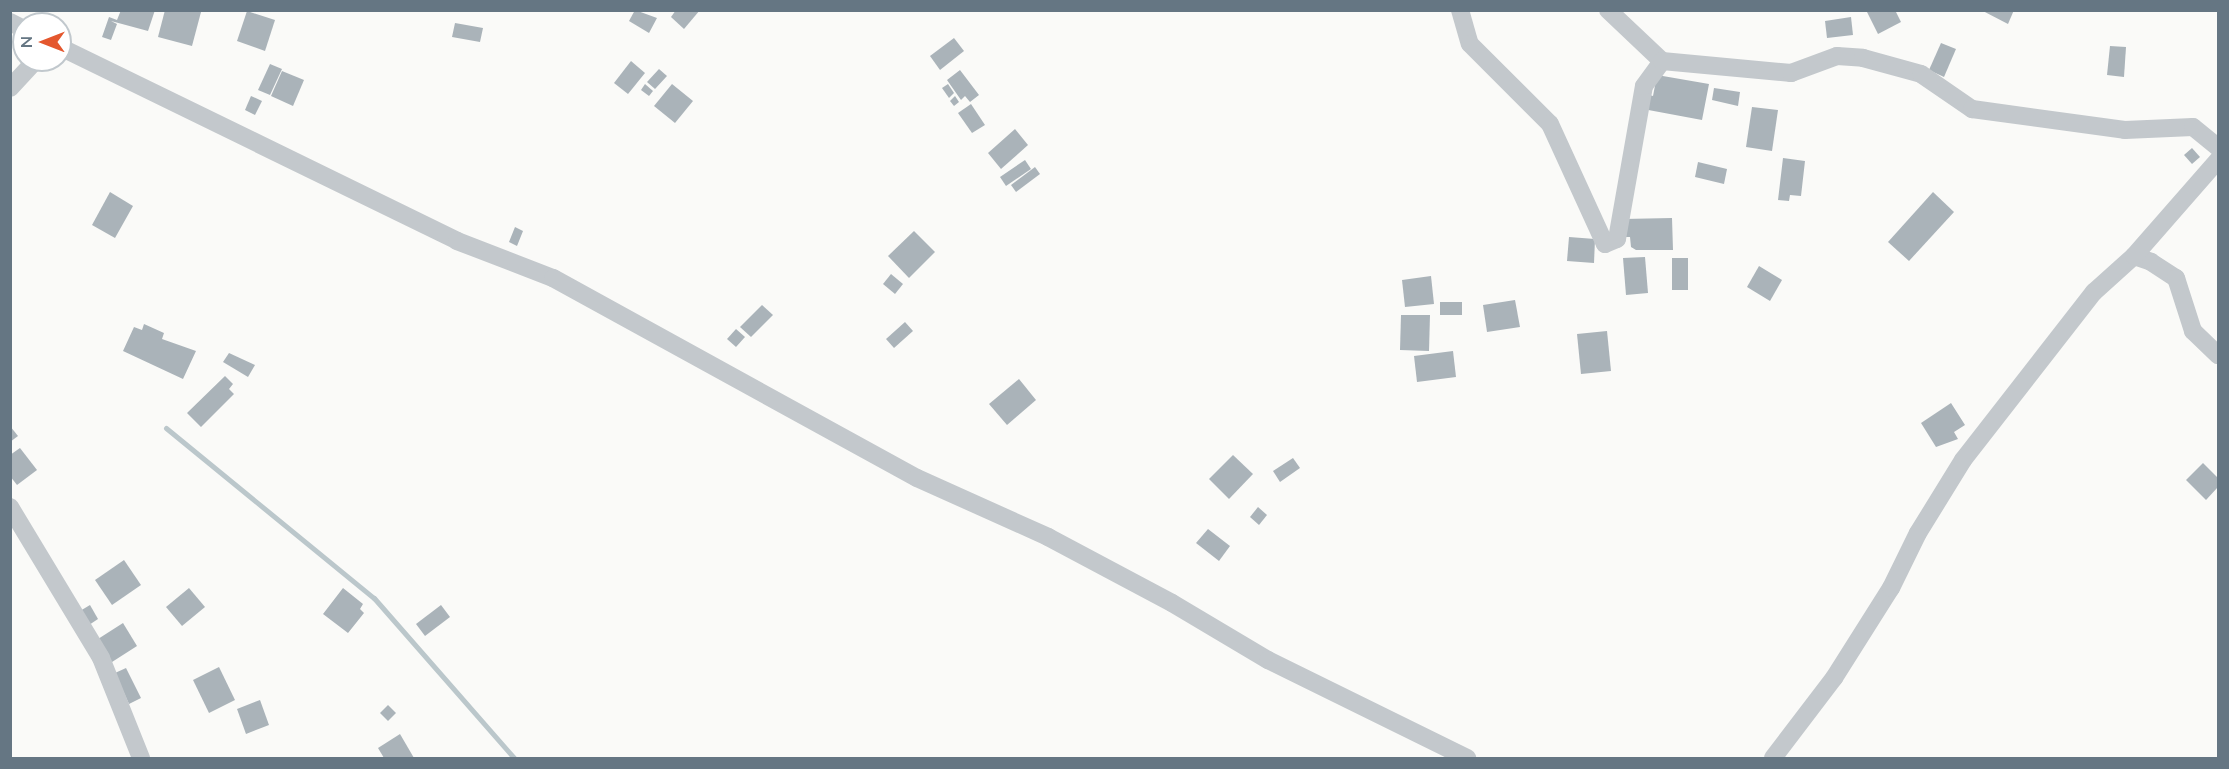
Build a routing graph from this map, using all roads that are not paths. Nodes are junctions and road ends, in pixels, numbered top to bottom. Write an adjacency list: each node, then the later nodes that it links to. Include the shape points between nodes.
1 (1460, 10): 4 (street, via 1470,44 1550,124 1605,244 1617,239 1644,86)
2 (1608, 10): 4 (street)
3 (72, 53): 13 (street, via 457,241 553,278 917,478 1048,537 1268,660)
4 (1662, 62): 7 (street, via 1791,73 1837,56 1863,58 1921,74 1972,109 2125,130 2193,127)
5 (25, 72): 6 (street)
6 (10, 88)
7 (2218, 147)
8 (2218, 160): 9 (street)
9 (2134, 256): 10 (street, via 2151,261 2176,278 2193,331); 14 (street, via 2094,292 1963,460 1918,533 1891,588 1834,678)
10 (2218, 355)
11 (10, 507): 12 (street, via 101,658)
12 (141, 759)
13 (1467, 759)
14 (1773, 759)

